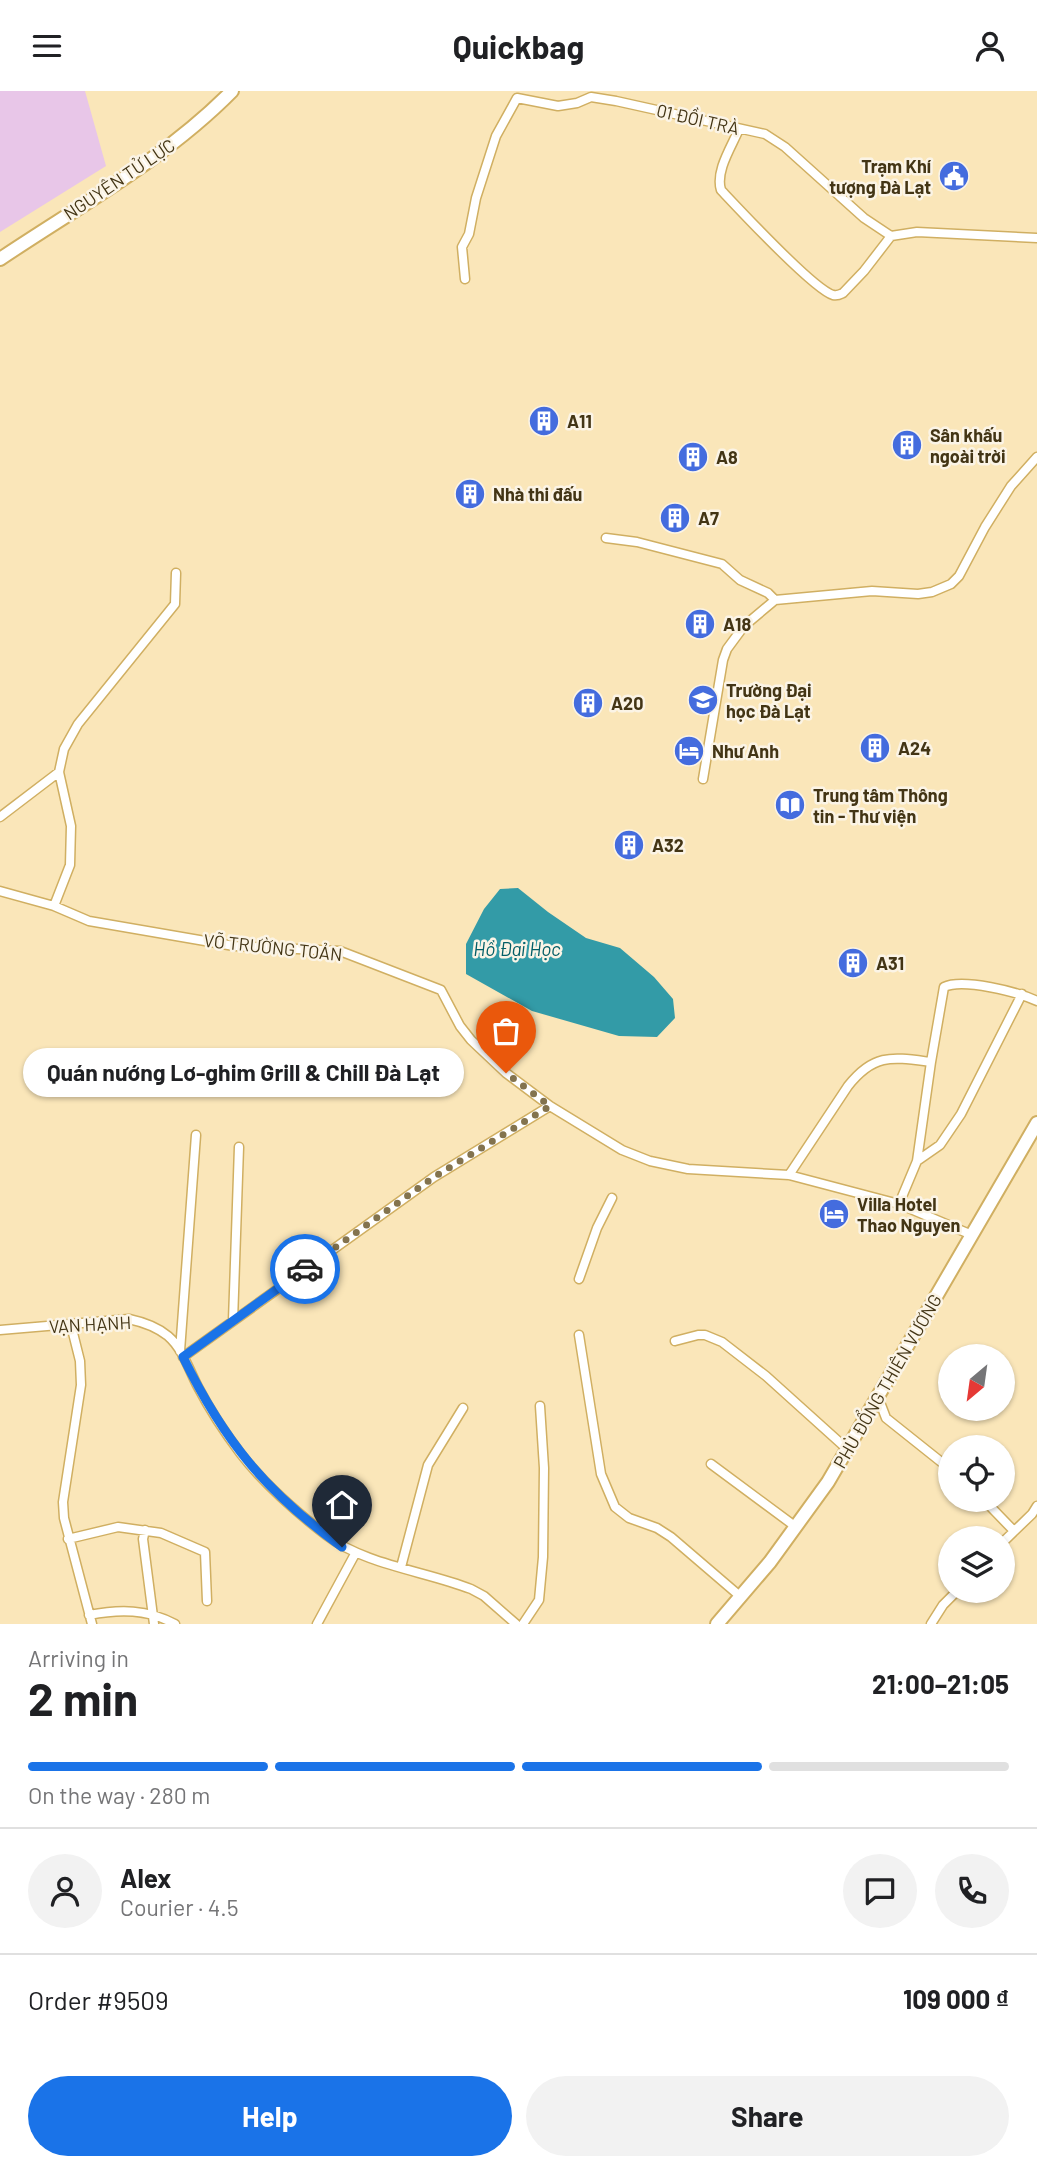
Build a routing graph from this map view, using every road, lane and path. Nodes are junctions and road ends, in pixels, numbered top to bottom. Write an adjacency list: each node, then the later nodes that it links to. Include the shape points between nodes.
1 (232, 91): 5 (main road, NGUYÊN TỬ LỰC, via 203,120 144,165)
2 (739, 129): 3 (street, 01 ĐỒI TRÀ, via 765,134 785,147 864,218); 3 (street, via 721,171 721,190 821,288 831,295 843,293); 6 (street, 01 ĐỒI TRÀ, via 591,97 558,106 517,98 497,132 476,198 462,247)
3 (891, 236): 4 (street, via 917,232)
4 (1037, 238)
5 (0, 259)
6 (465, 279)
7 (1037, 457): 10 (street, via 1011,486 959,576 943,589)
8 (606, 538): 10 (street, via 722,564)
9 (176, 573): 11 (street, via 175,604 78,724 64,749)
10 (775, 600): 12 (street, via 744,626 727,649)
11 (59, 772): 13 (street); 15 (street, via 71,826 70,865)
12 (703, 779)
13 (0, 817)
14 (0, 891): 15 (street, VÕ TRƯỜNG TOẢN)
15 (54, 906): 19 (street, VÕ TRƯỜNG TOẢN, via 89,921 234,946 340,951 390,970 441,991 471,1040)
16 (1022, 994): 17 (street); 18 (street, via 972,985 944,988); 23 (street, via 961,1114 940,1145)
17 (1037, 1001)
18 (930, 1062): 23 (street); 24 (street, via 889,1058 857,1075)
19 (550, 1106): 24 (street, VÕ TRƯỜNG TOẢN, via 622,1150 650,1161 688,1169); 29 (street, via 434,1177)
20 (1037, 1123): 27 (main road, PHÙ ĐỔNG THIÊN VƯƠNG)
21 (196, 1135): 34 (street)
22 (239, 1147): 29 (street)
23 (918, 1161): 26 (street)
24 (789, 1175): 26 (street, VÕ TRƯỜNG TOẢN)
25 (612, 1198): 28 (street)
26 (899, 1204): 27 (street, VÕ TRƯỜNG TOẢN)
27 (972, 1235): 35 (main road, PHÙ ĐỔNG THIÊN VƯƠNG)
28 (579, 1279)
29 (233, 1321): 34 (street)
30 (71, 1325): 31 (street, VẠN HẠNH); 34 (street, VẠN HẠNH, via 129,1319 142,1322 169,1337); 47 (street, via 81,1385 63,1502)
31 (0, 1330)
32 (579, 1335): 50 (street, via 601,1474 615,1507 671,1537)
33 (675, 1341): 38 (street, via 705,1335 722,1342 766,1375)
34 (182, 1354): 48 (street, VẠN HẠNH, via 214,1415 265,1482)
35 (878, 1397): 38 (main road, PHÙ ĐỔNG THIÊN VƯƠNG); 39 (street, via 886,1418)
36 (540, 1406): 59 (street, via 543,1557 539,1600)
37 (463, 1408): 49 (street, via 428,1465)
38 (847, 1450): 44 (main road, PHÙ ĐỔNG THIÊN VƯƠNG)
39 (938, 1459)
40 (711, 1464): 44 (street)
41 (1037, 1506): 46 (street)
42 (996, 1512): 43 (street)
43 (1009, 1526)
44 (796, 1527): 50 (main road, PHÙ ĐỔNG THIÊN VƯƠNG)
45 (145, 1530): 47 (street, via 118,1527); 51 (street, via 205,1552); 53 (street)
46 (1015, 1530)
47 (68, 1539): 54 (street)
48 (355, 1554): 49 (street, VẠN HẠNH); 57 (street)
49 (401, 1567): 58 (street, VẠN HẠNH, via 471,1589)
50 (741, 1597): 60 (main road, PHÙ ĐỔNG THIÊN VƯƠNG)
51 (207, 1601)
52 (945, 1603): 61 (street)
53 (153, 1614): 54 (street, via 111,1611); 55 (street); 56 (street)
54 (91, 1620)
55 (154, 1624)
56 (175, 1624)
57 (317, 1624)
58 (516, 1624)
59 (523, 1624)
60 (717, 1624)
61 (931, 1624)

